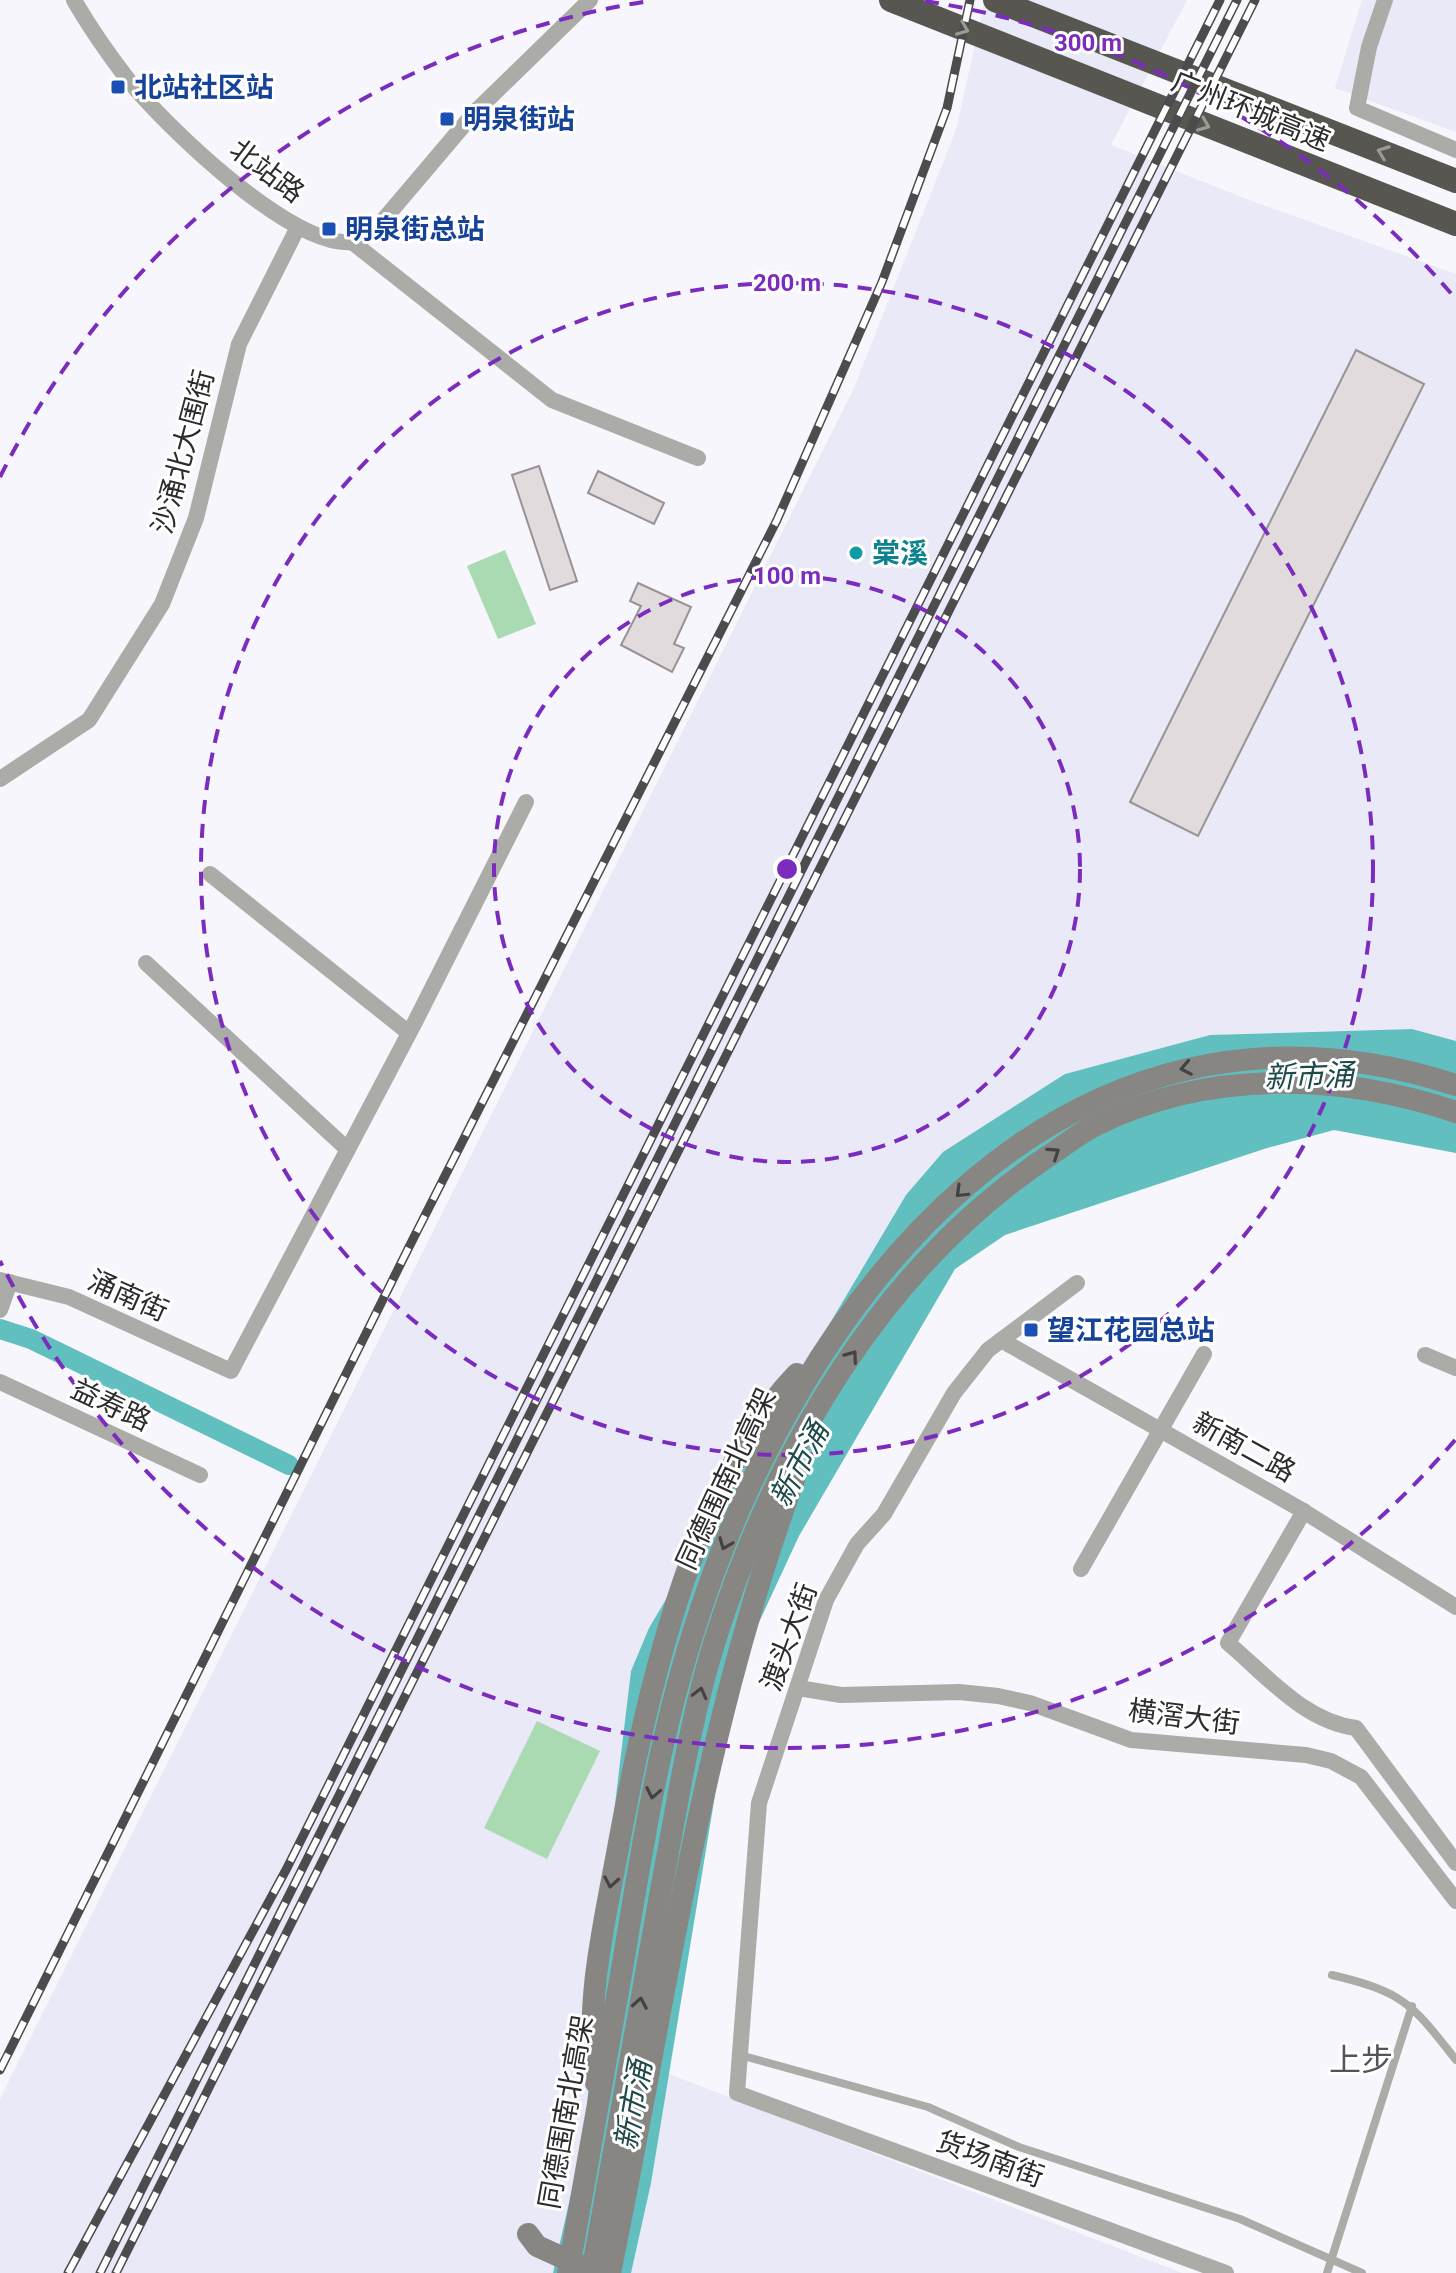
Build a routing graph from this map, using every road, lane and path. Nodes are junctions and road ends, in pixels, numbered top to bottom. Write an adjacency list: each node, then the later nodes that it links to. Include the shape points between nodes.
1 (74, 0): 9 (street, 北站路, via 107,52 173,127 237,184)
2 (590, 0): 10 (street, via 475,112 386,218)
3 (891, 0): 8 (highway, 广州环城高速, one-way to 8)
4 (995, 0): 7 (highway, 广州环城高速, one-way to 4)
5 (1385, 0): 6 (street, via 1357,108)
6 (1456, 150)
7 (1456, 181)
8 (1456, 224)
9 (298, 227): 10 (street, 北站路); 12 (street, 沙涌北大围街, via 239,344 196,518 162,604 89,720)
10 (352, 242): 11 (street, via 552,400)
11 (698, 458)
12 (1, 779)
13 (526, 802): 16 (street)
14 (210, 874): 16 (street)
15 (146, 963): 19 (street)
16 (409, 1033): 19 (street)
17 (1456, 1085): 23 (main road, 同德围南北高架, one-way to 23, via 1389,1067 1309,1057 1227,1061 1138,1082 1059,1117 984,1170 910,1240)
18 (1456, 1112): 29 (main road, 同德围南北高架, one-way to 18, via 932,1254 986,1202 1095,1125 1203,1089 1255,1083 1341,1085)
19 (347, 1149): 20 (street, 涌南街, via 231,1371 69,1297)
20 (5, 1281): 22 (street)
21 (1077, 1283): 24 (street, 渡头大街)
22 (0, 1310)
23 (842, 1327): 45 (main road, 同德围南北高架, one-way to 45, via 773,1436 726,1540 691,1637 653,1794); 46 (main road, one-way to 46, via 768,1410 724,1485 679,1594 652,1693 631,1778 594,1986 592,2059 614,2160)
24 (1001, 1340): 30 (street, 新南二路); 35 (street, 渡头大街, via 954,1393 884,1514 857,1544 826,1600)
25 (1204, 1354): 30 (street)
26 (1425, 1355): 27 (street)
27 (1456, 1368)
28 (0, 1382): 31 (street, 益寿路)
29 (825, 1395): 46 (main road, 同德围南北高架, one-way to 29, via 687,1749 706,1670 765,1509); 47 (main road, via 753,1595 717,1727)
30 (1161, 1430): 32 (street, 新南二路); 33 (street)
31 (200, 1475)
32 (1304, 1511): 34 (street, 新南二路); 36 (street, via 1228,1643 1304,1707 1332,1724 1356,1728)
33 (1081, 1569)
34 (1456, 1607)
35 (798, 1688): 37 (street, 横滘大街, via 841,1695 998,1696 1131,1740 1331,1761 1361,1777); 40 (street, 渡头大街, via 759,1803)
36 (1456, 1863)
37 (1456, 1901)
38 (1332, 1975): 39 (lane, via 1395,1995)
39 (1412, 2006): 41 (lane); 44 (lane)
40 (740, 2055): 42 (street, 渡头大街); 44 (lane, via 928,2107 1019,2147 1240,2219)
41 (1456, 2060)
42 (737, 2093): 48 (street, 货场南街)
43 (532, 2240): 46 (main road)
44 (1333, 2259): 49 (lane); 50 (lane)
45 (568, 2273)
46 (595, 2273)
47 (610, 2273)
48 (1226, 2273)
49 (1327, 2273)
50 (1362, 2273)

